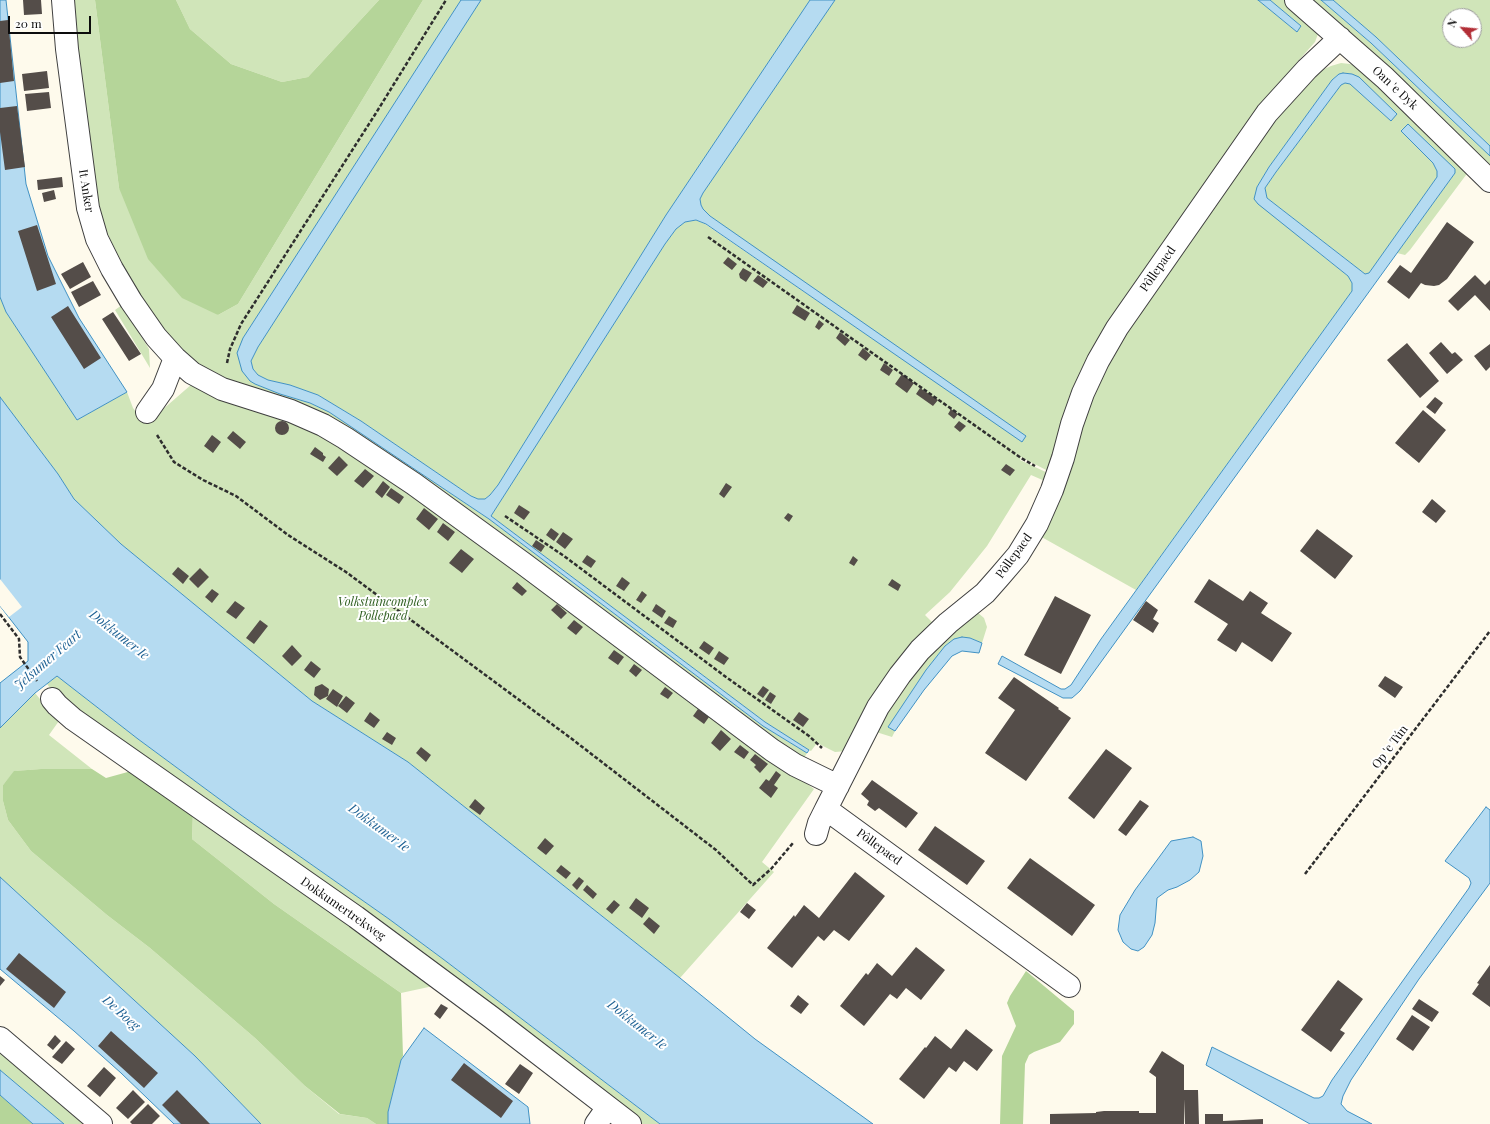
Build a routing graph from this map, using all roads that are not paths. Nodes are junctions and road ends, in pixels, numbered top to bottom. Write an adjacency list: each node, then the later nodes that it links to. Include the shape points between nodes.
1 (63, 0): 5 (street, It Anker, via 88,208 97,239 131,301 156,337)
2 (1296, 0): 3 (street, Oan 'e Dyk)
3 (1340, 38): 4 (street, Oan 'e Dyk, via 1407,99); 8 (street, Pôllepaed, via 1307,69 1267,113 1137,299 1098,361 1083,393 1052,490 1037,524 1022,548 985,593 920,650 900,675 878,707)
4 (1490, 181)
5 (175, 358): 6 (street, via 163,389); 8 (street, It Anker, via 192,373 222,389 291,412 345,438 500,546 772,750 795,765)
6 (147, 412)
7 (52, 699): 13 (street, Dokkumertrekweg, via 73,719 362,922 490,1017)
8 (838, 786): 9 (street, Pôllepaed)
9 (826, 809): 10 (street); 11 (street, Pôllepaed)
10 (816, 834)
11 (1068, 986)
12 (0, 1038): 14 (street)
13 (602, 1116): 15 (street, Dokkumertrekweg)
14 (101, 1124)
15 (630, 1124)

